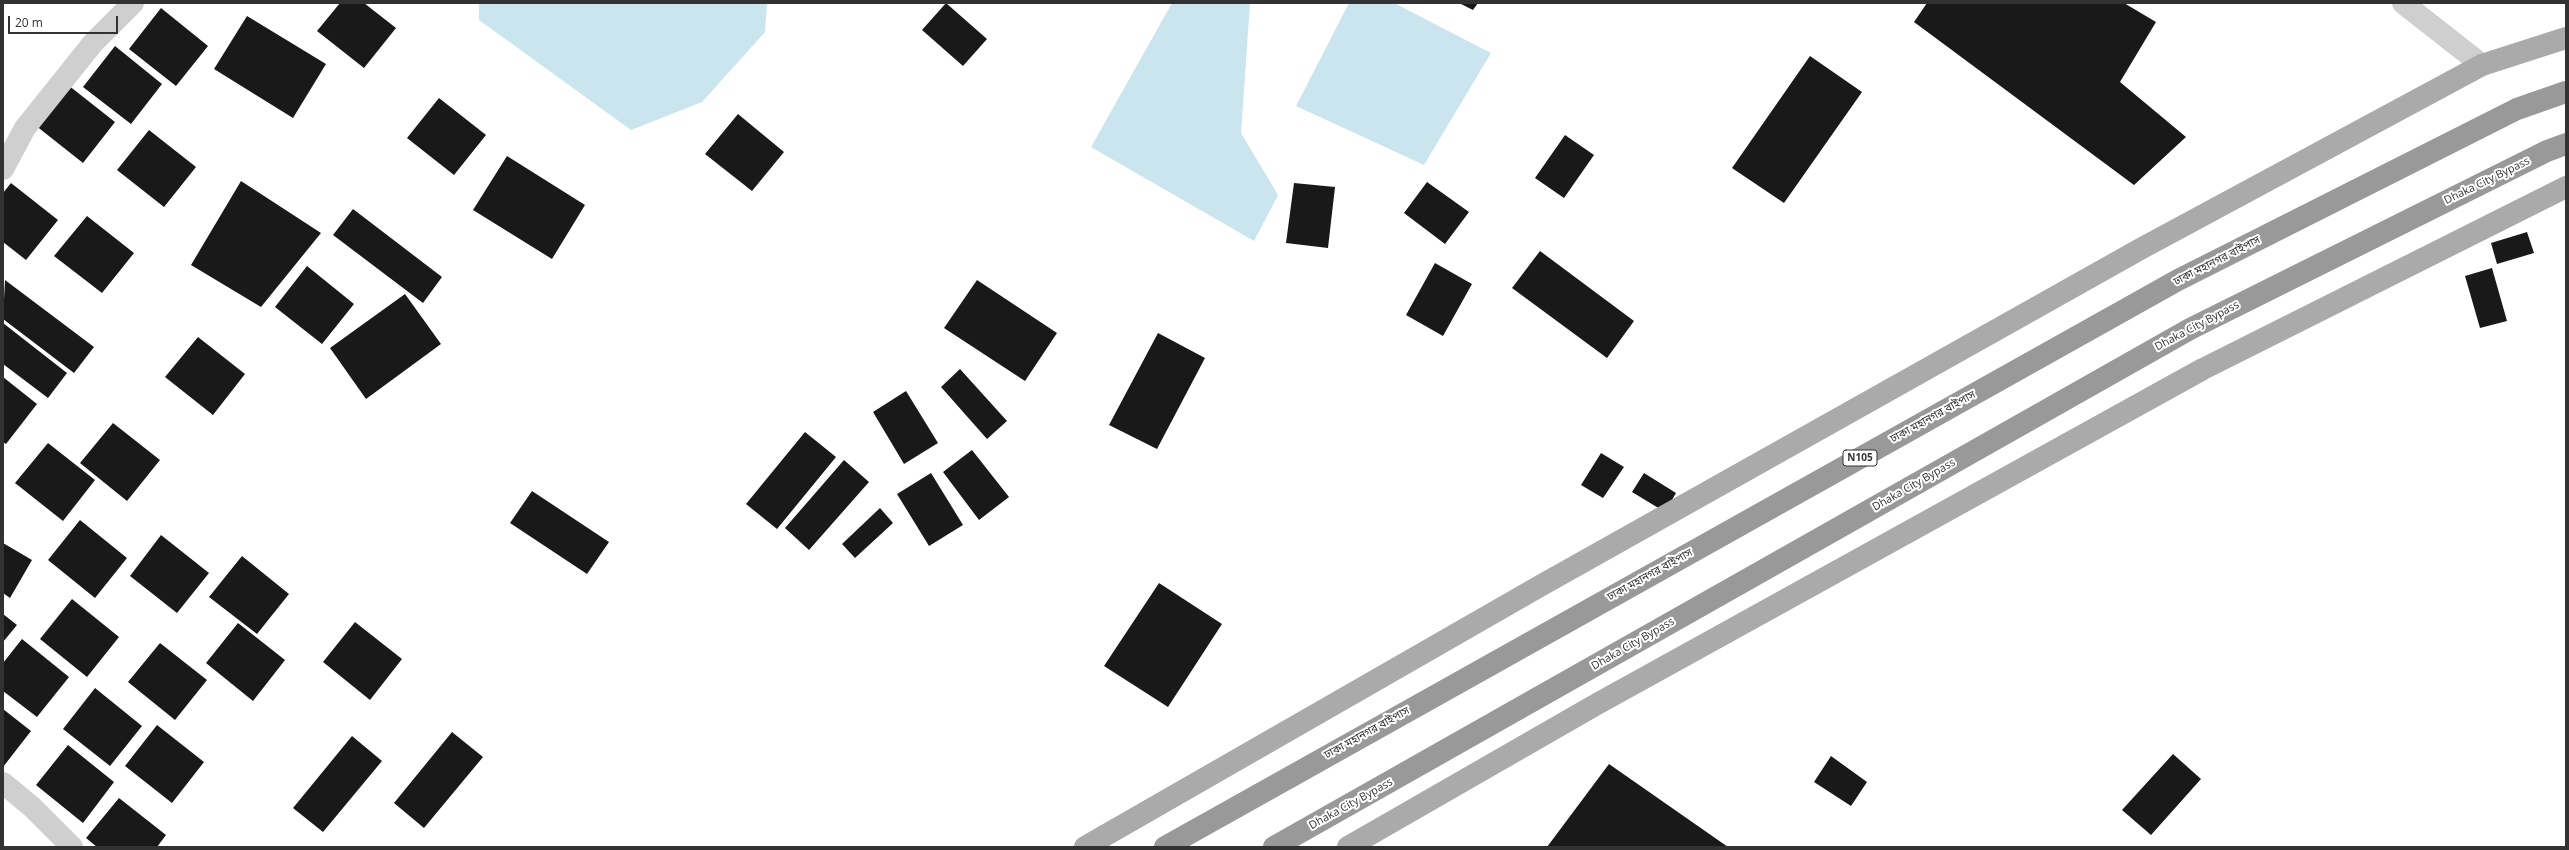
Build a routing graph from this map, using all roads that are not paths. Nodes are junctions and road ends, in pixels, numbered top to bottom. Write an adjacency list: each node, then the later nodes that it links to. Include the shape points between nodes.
1 (133, 3): 7 (street, via 93,43 25,128)
2 (2403, 3): 4 (street)
3 (2566, 38): 4 (main road)
4 (2482, 65): 11 (main road, via 2137,251 1533,590)
5 (2566, 92): 12 (highway, ঢাকা মহানগর বাইপাস / N105, via 2517,109 2178,280)
6 (2566, 144): 13 (highway, Dhaka City Bypass, via 2547,151 2190,329)
7 (3, 169)
8 (2566, 187): 14 (main road, via 2203,369 1597,704)
9 (3, 783): 10 (street, via 32,807)
10 (72, 847)
11 (1085, 847)
12 (1165, 847)
13 (1274, 847)
14 (1348, 847)

